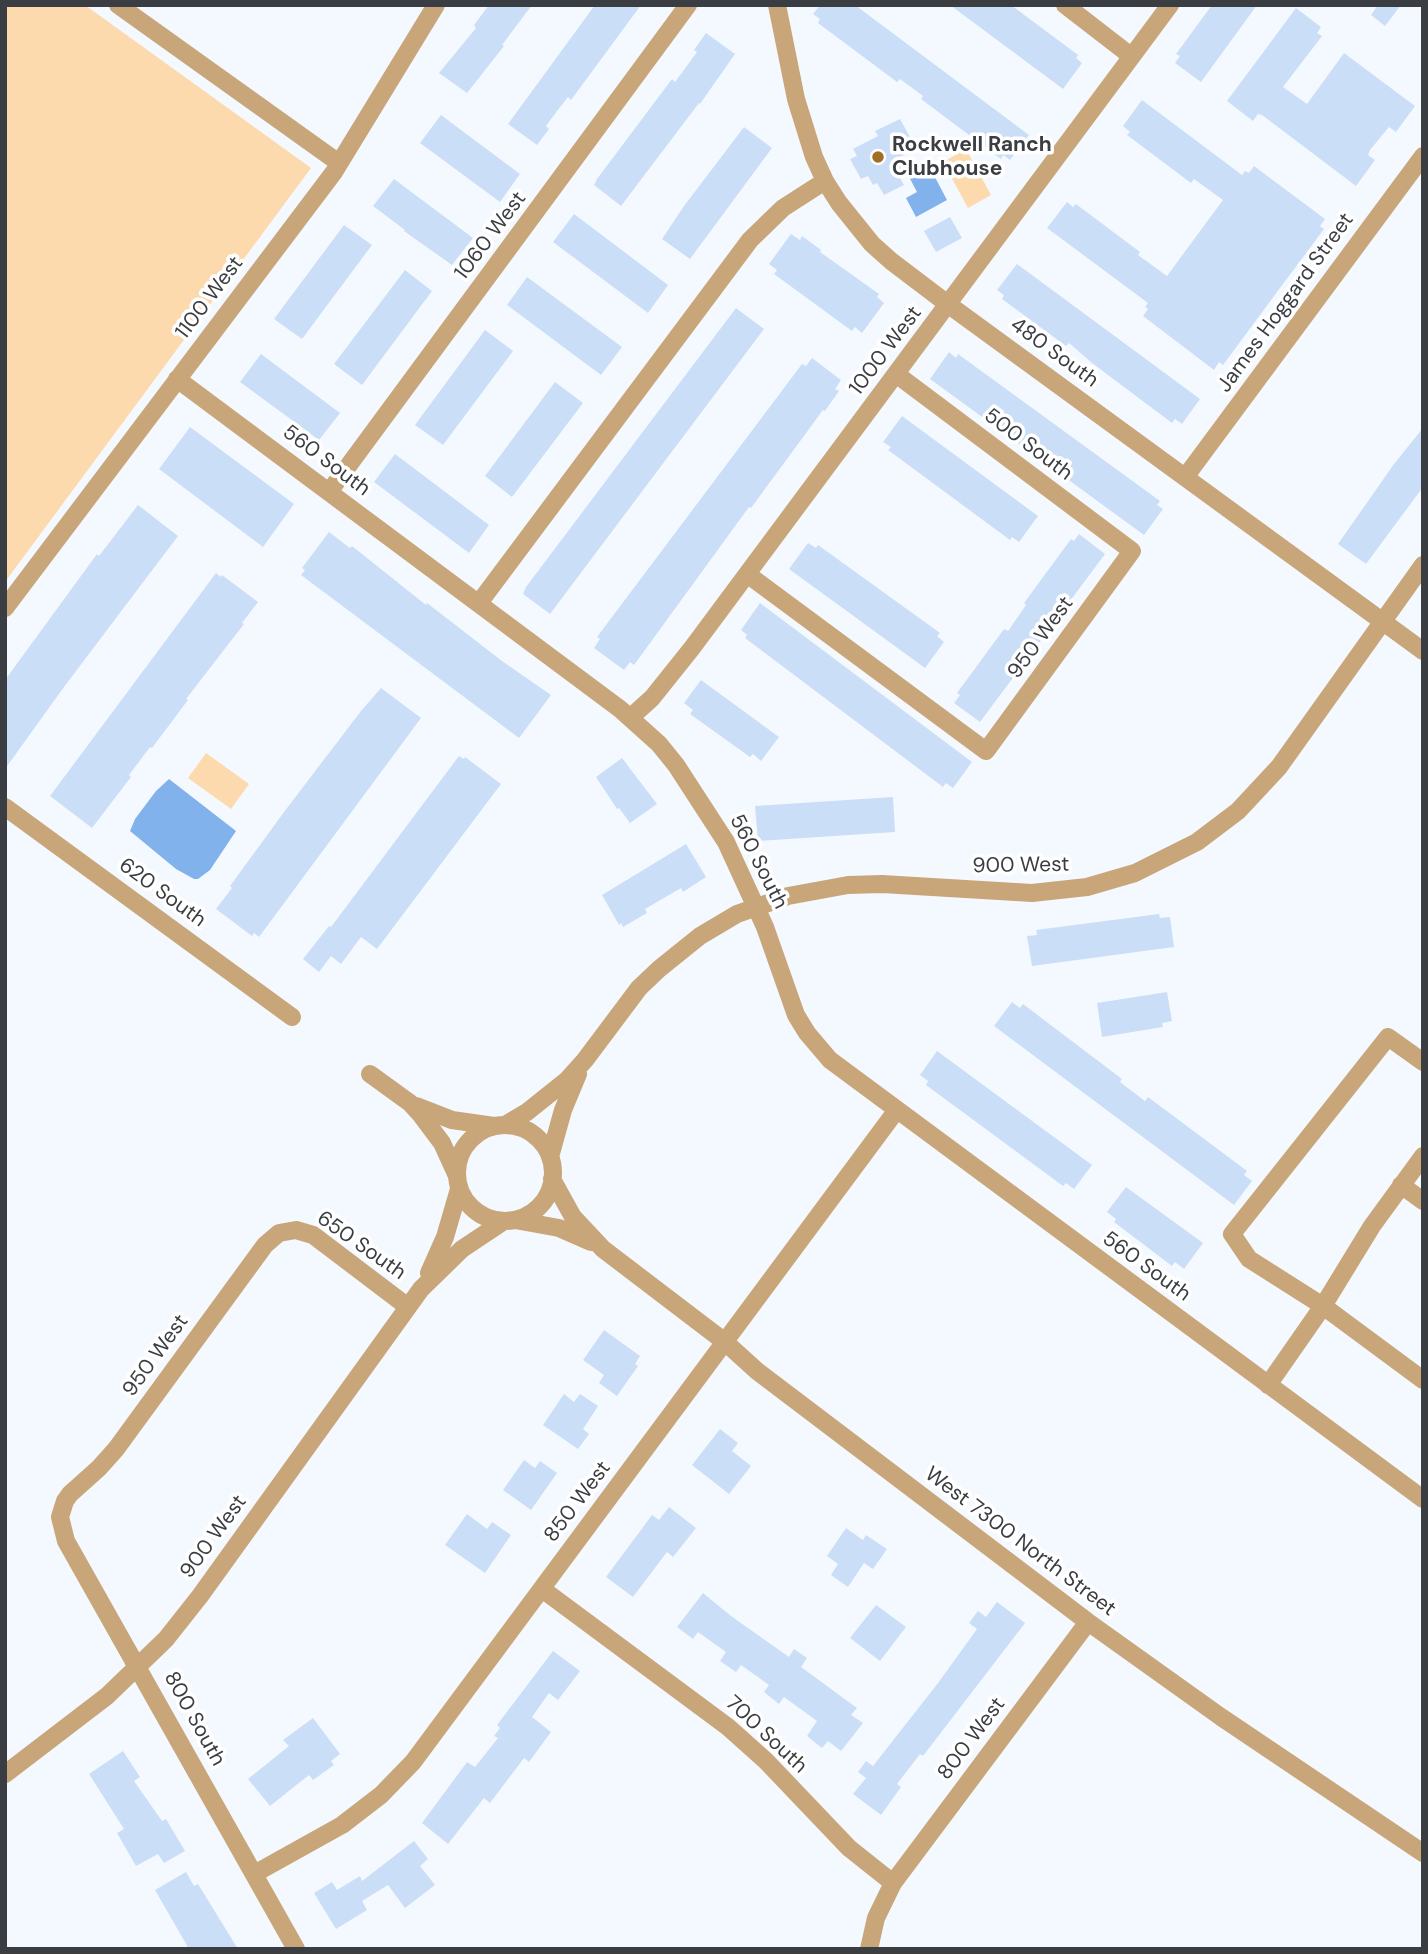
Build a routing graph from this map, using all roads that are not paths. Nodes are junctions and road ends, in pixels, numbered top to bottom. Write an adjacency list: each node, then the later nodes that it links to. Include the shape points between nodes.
1 (118, 5): 9 (street)
2 (436, 5): 9 (street, 1100 West)
3 (688, 5): 15 (street, 1060 West)
4 (777, 5): 10 (street, 480 South, via 804,128)
5 (1065, 5): 7 (street)
6 (1170, 5): 7 (street, 1000 West)
7 (1131, 56): 11 (street, 1000 West)
8 (1423, 156): 14 (street, James Hoggard Street)
9 (339, 163): 13 (street, 1100 West)
10 (825, 181): 11 (street, 480 South, via 872,244); 19 (street, via 783,208 750,240)
11 (949, 305): 12 (street, 1000 West); 14 (street, 480 South)
12 (896, 374): 16 (street, 500 South); 18 (street, 1000 West)
13 (177, 379): 15 (street, 560 South); 20 (street, 1100 West)
14 (1186, 476): 21 (street, 480 South)
15 (329, 492): 19 (street, 560 South)
16 (1132, 551): 18 (street, 950 West, via 986,751)
17 (1423, 565): 21 (street, 900 West)
18 (747, 574): 23 (street, 1000 West, via 661,688)
19 (479, 603): 23 (street, 560 South)
20 (5, 608)
21 (1381, 620): 22 (street, 480 South); 25 (street, 900 West, via 1259,790 1197,842 1155,864 1114,880 1060,892 848,885 798,893)
22 (1423, 651)
23 (631, 717): 25 (street, 560 South, via 676,765 726,842)
24 (5, 807): 26 (street, 620 South)
25 (756, 907): 27 (street, 900 West, via 720,923 659,969 626,1004); 31 (street, 560 South, via 788,996 807,1033 844,1073)
26 (292, 1017)
27 (585, 1060): 32 (street, 900 West, via 547,1097); 34 (street, 900 West, via 563,1110)
28 (1423, 1062): 43 (street, via 1388,1037 1232,1234 1249,1259)
29 (370, 1074): 30 (street)
30 (410, 1103): 32 (street, via 452,1120); 36 (street, via 442,1143)
31 (896, 1111): 45 (street, 850 West); 47 (street, 560 South)
32 (500, 1126): 34 (street, via 517,1126 537,1138); 36 (street, via 483,1130 466,1145 460,1155)
33 (1423, 1156): 37 (street)
34 (550, 1157): 35 (street)
35 (552, 1179): 39 (street, via 536,1209); 41 (street, West 7300 North Street, via 573,1217)
36 (458, 1183): 39 (street, via 472,1208 482,1215); 42 (street, 900 West, via 445,1237)
37 (1401, 1185): 38 (street); 43 (street)
38 (1423, 1201)
39 (510, 1220): 41 (street, West 7300 North Street, via 559,1228); 42 (street, 900 West, via 462,1249)
40 (287, 1230): 44 (street, 650 South, via 313,1235); 49 (street, 950 West, via 265,1245 116,1449 70,1494)
41 (603, 1250): 45 (street, West 7300 North Street)
42 (421, 1289): 44 (street, 900 West)
43 (1324, 1306): 46 (street); 47 (street)
44 (408, 1307): 52 (street, 900 West, via 183,1618)
45 (725, 1342): 50 (street, 850 West); 51 (street, West 7300 North Street)
46 (1423, 1380)
47 (1268, 1385): 48 (street, 560 South)
48 (1423, 1499)
49 (62, 1510): 52 (street, 800 South, via 66,1541)
50 (542, 1589): 55 (street, 850 West, via 398,1779 342,1825); 56 (street, 700 South, via 728,1727 849,1848)
51 (1087, 1622): 54 (street, West 7300 North Street); 56 (street, 800 West)
52 (138, 1668): 53 (street, 900 West); 55 (street, 800 South)
53 (5, 1774)
54 (1423, 1853)
55 (254, 1874): 57 (street, 800 South)
56 (893, 1883): 58 (street, via 876,1918)
57 (296, 1949)
58 (869, 1949)

